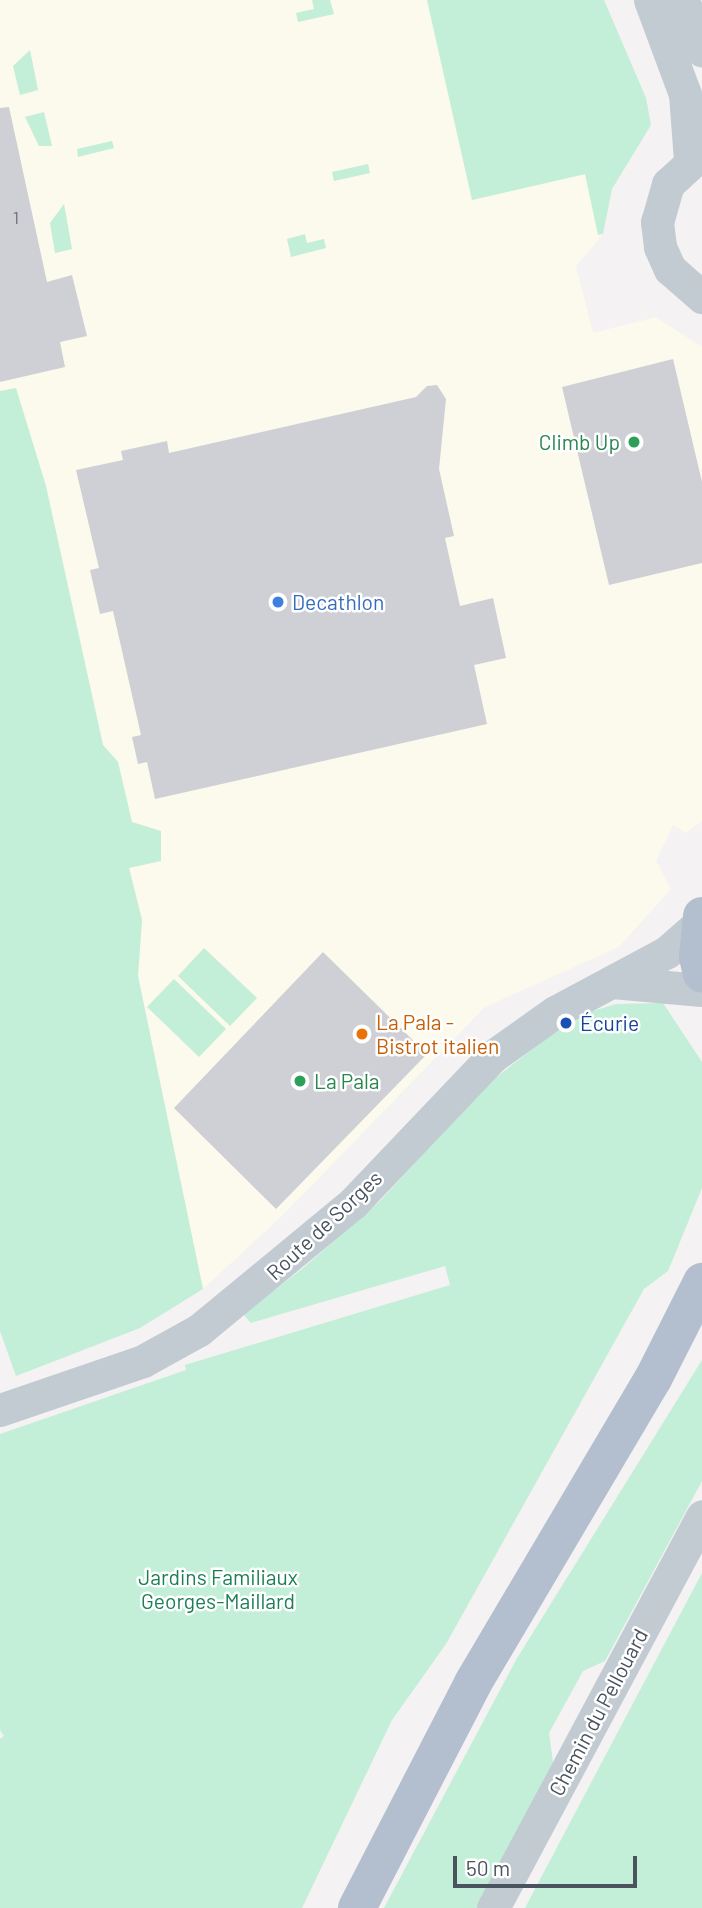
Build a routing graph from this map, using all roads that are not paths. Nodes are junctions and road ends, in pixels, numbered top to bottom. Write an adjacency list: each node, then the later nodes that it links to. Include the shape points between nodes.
1 (650, 0): 4 (street, via 685,94)
2 (683, 0): 3 (street)
3 (702, 51)
4 (696, 156): 5 (street, via 665,191 657,230 670,269)
5 (702, 297)
6 (701, 920): 7 (main road); 8 (street, Route de Sorges, via 667,952)
7 (702, 974)
8 (612, 982): 9 (street); 11 (street, Route de Sorges, via 555,1012 493,1056 353,1203 199,1330 143,1361)
9 (702, 990)
10 (702, 1283): 13 (main road, via 653,1379 473,1683)
11 (0, 1410)
12 (702, 1516): 14 (street, Chemin du Pellouard)
13 (357, 1908)
14 (493, 1908)

